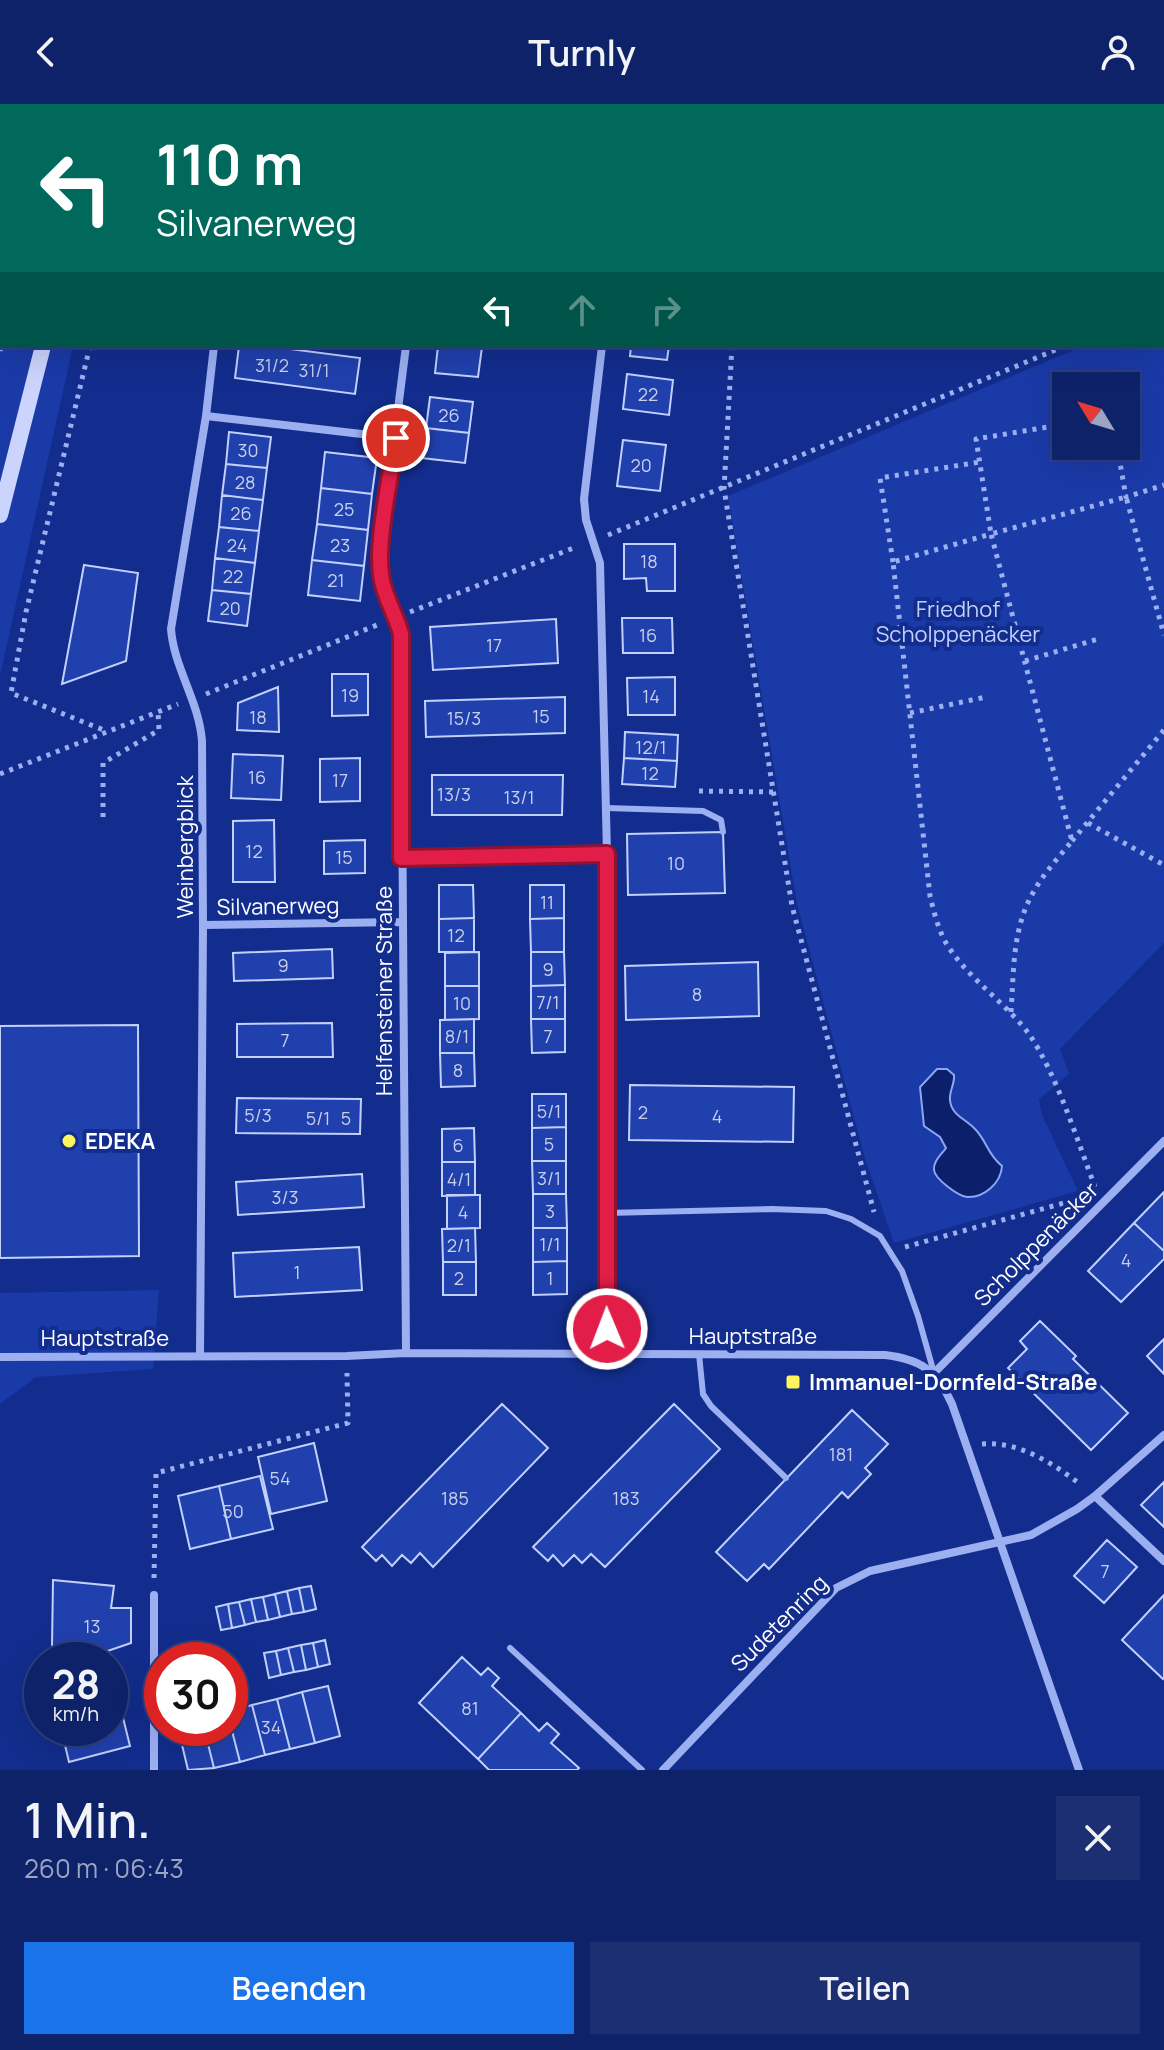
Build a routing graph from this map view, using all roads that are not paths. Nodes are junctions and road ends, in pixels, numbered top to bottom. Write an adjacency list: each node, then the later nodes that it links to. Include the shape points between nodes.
1 (42, 348): 7 (main road)
2 (214, 348): 5 (street, Weinbergblick)
3 (406, 348): 6 (street, Helfensteiner Straße)
4 (602, 348): 8 (street, via 584,499 600,563)
5 (206, 416): 6 (street); 13 (street, Weinbergblick, via 171,629 173,650 200,721)
6 (396, 438): 11 (street, Helfensteiner Straße, via 379,559 401,634)
7 (0, 515)
8 (606, 808): 9 (lane, via 703,811 721,820); 10 (street)
9 (723, 832)
10 (607, 854): 11 (street); 15 (street)
11 (401, 858): 12 (street, Helfensteiner Straße)
12 (401, 922): 13 (street, Silvanerweg); 16 (street, Helfensteiner Straße)
13 (203, 925): 19 (street, Weinbergblick)
14 (1164, 1141): 21 (street, Scholppenäcker)
15 (606, 1213): 17 (street); 21 (lane, via 772,1209 826,1211 851,1219 880,1236 902,1271)
16 (406, 1353): 17 (street, Hauptstraße); 19 (street, Hauptstraße)
17 (606, 1353): 18 (street, Hauptstraße)
18 (699, 1354): 21 (street, Hauptstraße, via 885,1355 904,1357); 23 (lane, via 703,1394 711,1406)
19 (200, 1356): 20 (street, Hauptstraße)
20 (0, 1357)
21 (934, 1373): 25 (street, via 952,1404)
22 (1164, 1435): 24 (street, Sudetenring)
23 (786, 1478)
24 (1095, 1496): 25 (street, Sudetenring, via 1031,1535); 26 (street)
25 (998, 1543): 31 (street, Sudetenring, via 870,1571 836,1588); 32 (street)
26 (1164, 1561)
27 (154, 1595): 29 (street)
28 (510, 1648): 30 (lane)
29 (154, 1770)
30 (642, 1770)
31 (663, 1770)
32 (1079, 1770)

